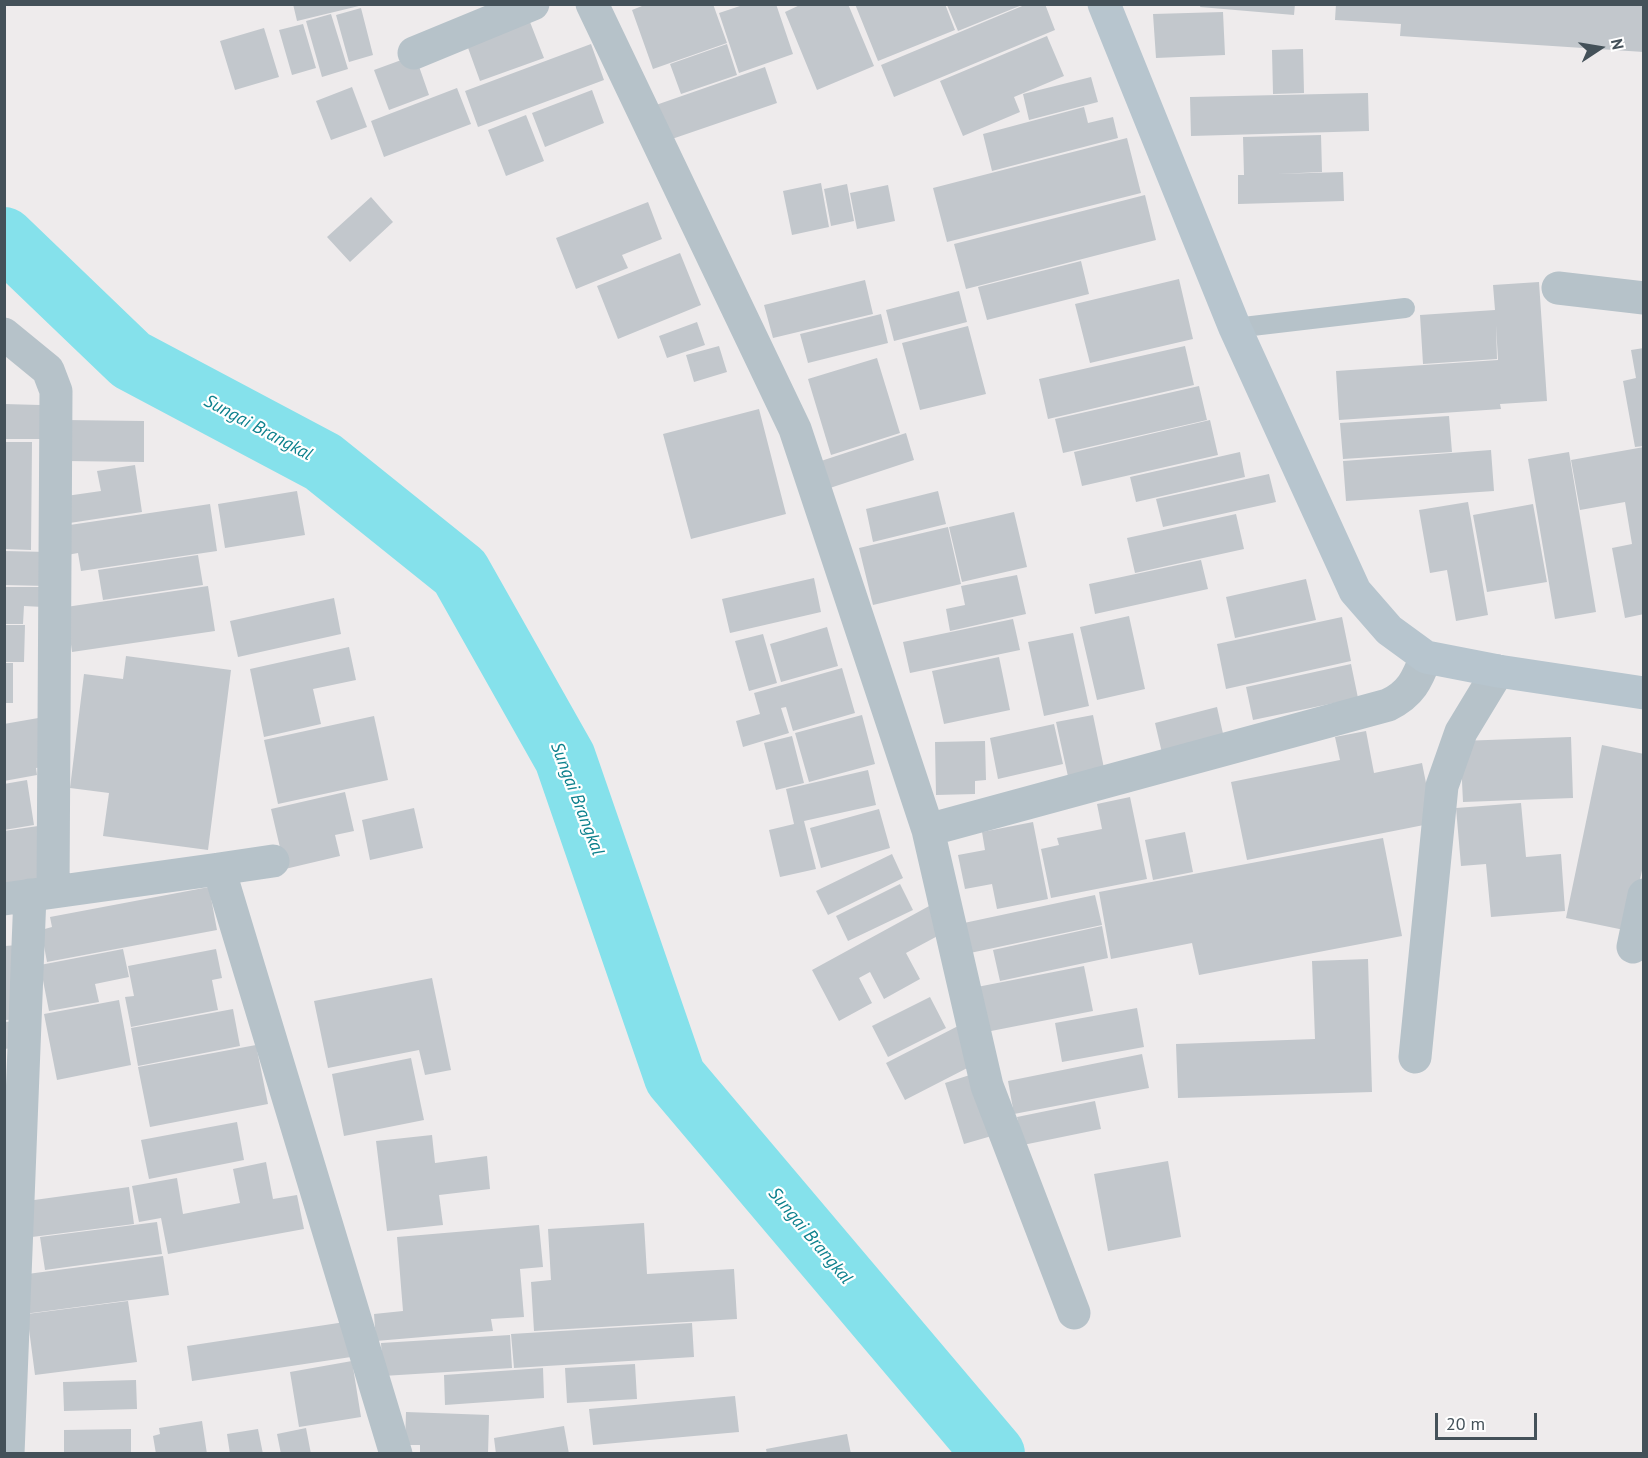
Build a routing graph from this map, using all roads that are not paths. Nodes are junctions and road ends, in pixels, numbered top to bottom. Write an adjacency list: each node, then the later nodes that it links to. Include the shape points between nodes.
1 (532, 4): 4 (street)
2 (592, 4): 13 (street, via 795,429)
3 (1104, 4): 8 (main road)
4 (414, 53)
5 (1558, 288): 6 (street)
6 (1644, 298)
7 (1405, 308): 8 (lane)
8 (1235, 328): 10 (main road, via 1355,591 1389,630)
9 (4, 334): 16 (street, via 48,370 56,391)
10 (1426, 657): 11 (main road); 13 (street, via 1414,686 1388,705)
11 (1498, 671): 12 (main road); 19 (street, via 1461,732 1442,786)
12 (1644, 693)
13 (928, 830): 20 (street, via 987,1086)
14 (273, 861): 15 (street)
15 (219, 869): 16 (street); 22 (street)
16 (29, 895): 21 (street)
17 (1644, 895): 18 (street)
18 (1633, 947)
19 (1415, 1057)
20 (1074, 1312)
21 (8, 1454)
22 (396, 1454)

